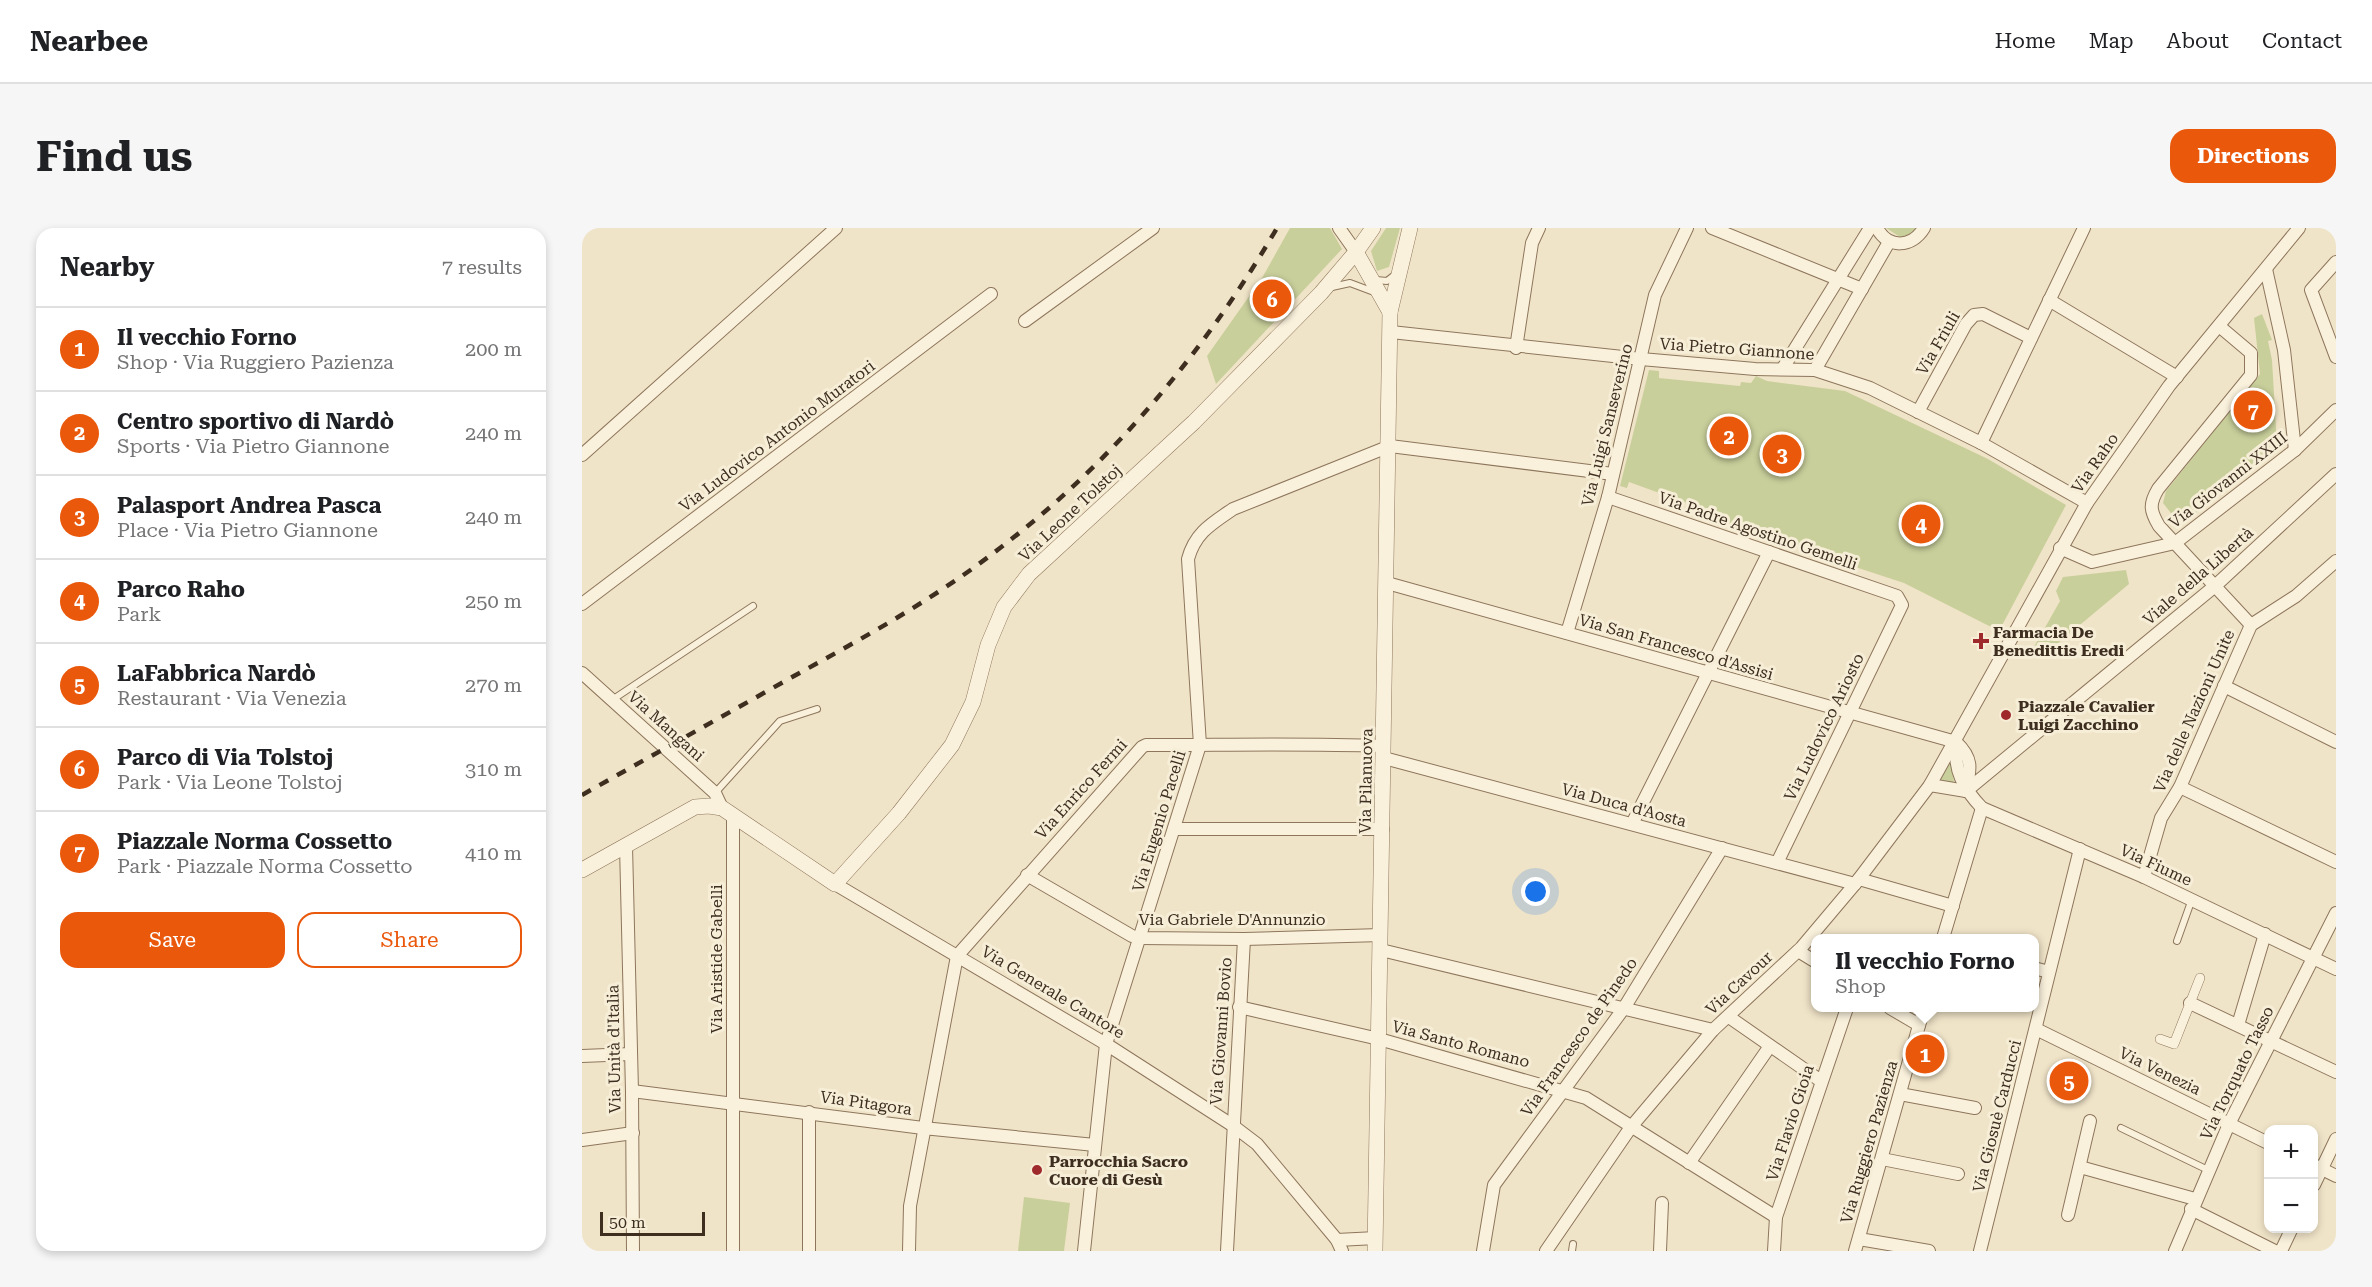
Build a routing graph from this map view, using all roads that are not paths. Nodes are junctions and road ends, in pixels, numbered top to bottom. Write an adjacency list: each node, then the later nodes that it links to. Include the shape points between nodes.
1 (836, 228): 41 (street)
2 (1153, 228): 26 (street)
3 (1339, 228): 15 (street)
4 (1372, 228): 15 (street, Via Leone Tolstoj)
5 (1410, 228): 17 (street, Via Pilanuova)
6 (1539, 228): 30 (street, via 1532,243)
7 (1687, 228): 32 (street, Via Luigi Sanseverino, via 1655,296)
8 (1712, 228): 20 (street)
9 (1870, 228): 20 (street)
10 (1877, 228): 14 (street)
11 (1924, 228): 14 (street, via 1914,241)
12 (2084, 228): 24 (street)
13 (2299, 228): 18 (street, Via Raho)
14 (1889, 242): 21 (street)
15 (1356, 252): 19 (street); 22 (street, Via Leone Tolstoj)
16 (2336, 262): 31 (street, via 2311,290)
17 (1400, 269): 19 (lane, via 1387,281); 25 (street, Via Pilanuova)
18 (2266, 269): 27 (street, Via Raho); 40 (street, via 2284,350)
19 (1372, 279): 25 (street)
20 (1838, 280): 21 (street); 33 (street)
21 (1862, 289): 34 (street)
22 (1321, 293): 25 (lane, Via Leone Tolstoj, via 1340,284 1360,285 1378,295); 85 (street, Via Leone Tolstoj, via 1194,422 1029,574 1004,607 988,645 973,702 952,745 899,813)
23 (991, 294): 53 (street, Via Ludovico Antonio Muratori)
24 (2049, 300): 29 (street); 35 (street)
25 (1390, 312): 28 (street, Via Pilanuova)
26 (1024, 321)
27 (2219, 326): 35 (street, Via Raho); 46 (street, via 2251,353 2251,375 2151,500 2151,513)
28 (1390, 333): 30 (street, Via Pietro Giannone); 39 (street, Via Pilanuova)
29 (2031, 338): 37 (street, Via Friuli, via 1983,314 1974,315); 38 (street)
30 (1516, 348): 32 (street, Via Pietro Giannone)
31 (2336, 357)
32 (1641, 359): 33 (street, Via Pietro Giannone); 42 (street, Via Luigi Sanseverino)
33 (1783, 368): 34 (street, Via Pietro Giannone)
34 (1815, 370): 37 (street, Via Pietro Giannone, via 1870,388)
35 (2177, 377): 45 (street, Via Raho)
36 (2336, 410): 40 (street, Via Giovanni XXIII)
37 (1918, 412): 38 (street, Via Pietro Giannone)
38 (1981, 443): 45 (street, Via Pietro Giannone)
39 (1390, 446): 42 (street); 50 (street, Via Pilanuova); 65 (street, via 1233,509 1193,542 1188,559)
40 (2295, 450): 46 (street, Via Giovanni XXIII)
41 (582, 454)
42 (1613, 474): 44 (street, Via Luigi Sanseverino)
43 (2336, 474): 51 (street, Viale della Libertà)
44 (1608, 497): 48 (street, Via Padre Agostino Gemelli); 56 (street, Via Luigi Sanseverino)
45 (2087, 503): 47 (street, Via Raho)
46 (2175, 543): 47 (street, Via Giovanni XXIII, via 2092,562); 51 (street)
47 (2060, 548): 63 (street, Via Raho)
48 (1769, 552): 52 (street, Via Padre Agostino Gemelli); 58 (street)
49 (2336, 561): 55 (street, Via delle Nazioni Unite, via 2296,596)
50 (1387, 583): 56 (street, Via San Francesco d'Assisi); 66 (street, Via Pilanuova)
51 (2215, 586): 55 (street); 69 (street, Viale della Libertà)
52 (1899, 600): 62 (street, Via Ludovico Ariosto)
53 (582, 604)
54 (753, 606): 60 (lane)
55 (2251, 625): 59 (street, Via delle Nazioni Unite)
56 (1566, 633): 58 (street, Via San Francesco d'Assisi)
57 (582, 673): 60 (street, Via Mangani)
58 (1708, 673): 62 (street, Via San Francesco d'Assisi); 73 (street)
59 (2224, 686): 64 (street); 68 (street, Via delle Nazioni Unite)
60 (612, 700): 70 (street, Via Mangani)
61 (817, 709): 70 (lane, via 780,721)
62 (1850, 712): 63 (street, Via San Francesco d'Assisi); 80 (street, Via Ludovico Ariosto)
63 (1956, 742): 67 (street, Via Cavour); 69 (street, via 1968,753 1970,761)
64 (2336, 742)
65 (1200, 745): 66 (street, Via Enrico Fermi); 74 (street, Via Eugenio Pacelli); 82 (street, Via Enrico Fermi, via 1142,747)
66 (1384, 752): 73 (street, Via Duca d'Aosta); 75 (street, Via Pilanuova)
67 (1930, 785): 69 (street); 84 (street, Via Cavour)
68 (2180, 787): 79 (street); 83 (street, Via delle Nazioni Unite, via 2161,818)
69 (1966, 791): 71 (street, Via Fiume)
70 (715, 793): 72 (street, Via Mangani)
71 (1982, 808): 78 (street, Via Fiume); 87 (street)
72 (728, 812): 76 (street, via 709,806 695,807); 85 (street, Via Generale Cantore); 128 (street, Via Aristide Gabelli)
73 (1632, 824): 77 (street, Via Duca d'Aosta)
74 (1174, 829): 75 (street); 93 (street, Via Eugenio Pacelli)
75 (1383, 829): 96 (street, Via Pilanuova)
76 (626, 846): 81 (street); 121 (street, Via Unità d'Italia)
77 (1722, 848): 80 (street, Via Duca d'Aosta); 107 (street, Via Francesco de Pinedo)
78 (2080, 849): 83 (street, Via Fiume); 103 (street, Via Giosuè Carducci)
79 (2336, 862)
80 (1777, 863): 84 (street, Via Duca d'Aosta)
81 (582, 870)
82 (1027, 875): 93 (street, Via Gabriele D'Annunzio); 98 (street, Via Enrico Fermi)
83 (2144, 877): 86 (street, Via Fiume)
84 (1857, 881): 87 (street, Via Duca d'Aosta); 89 (street, Via Cavour)
85 (835, 884): 98 (street, Via Generale Cantore)
86 (2192, 899): 91 (street, Via Fiume); 95 (lane)
87 (1953, 906): 90 (street)
88 (2336, 913): 99 (street, Via Torquato Tasso)
89 (1812, 934)
90 (1945, 934)
91 (2265, 934): 99 (street, Via Fiume); 113 (street)
92 (1811, 936): 97 (street, Via Cavour)
93 (1140, 938): 94 (street, Via Gabriele D'Annunzio); 119 (street, Via Eugenio Pacelli)
94 (1244, 939): 96 (street, Via Gabriele D'Annunzio); 106 (street, Via Giovanni Bovio)
95 (2176, 941)
96 (1381, 942): 107 (street, Via Gabriele D'Annunzio); 116 (street, Via Pilanuova)
97 (1798, 951): 100 (street); 111 (street, Via Cavour)
98 (957, 956): 119 (street, Via Generale Cantore); 135 (street)
99 (2314, 957): 102 (street, Via Fiume); 118 (street, Via Torquato Tasso)
100 (1811, 959)
101 (2039, 969): 103 (street)
102 (2336, 969)
103 (2049, 972): 114 (street, Via Giosuè Carducci)
104 (2200, 978): 105 (street)
105 (2190, 1003): 113 (street); 117 (street, via 2174,1044)
106 (1239, 1007): 116 (street, Via Santo Romano); 133 (street, Via Giovanni Bovio)
107 (1624, 1008): 115 (street, Via Gabriele D'Annunzio); 125 (street, Via Francesco de Pinedo)
108 (1846, 1012): 124 (street, Via Flavio Gioia)
109 (1897, 1012): 112 (street)
110 (1923, 1012): 112 (street, Via Ruggiero Pazienza)
111 (1729, 1017): 115 (street, Via Cavour); 120 (street)
112 (1919, 1025): 127 (street, Via Ruggiero Pazienza)
113 (2238, 1025): 118 (street)
114 (2036, 1029): 132 (street, Via Venezia); 169 (street, Via Giosuè Carducci)
115 (1713, 1030): 134 (street, Via Cavour)
116 (1379, 1039): 125 (street, Via Santo Romano); 156 (street, Via Pilanuova)
117 (2160, 1039)
118 (2271, 1041): 123 (street); 132 (street, Via Torquato Tasso)
119 (1107, 1044): 133 (street, Via Generale Cantore); 141 (street, Via Eugenio Pacelli)
120 (1770, 1046): 124 (street); 143 (street)
121 (631, 1054): 122 (street); 126 (street, Via Unità d'Italia)
122 (582, 1056)
123 (2336, 1072)
124 (1821, 1081): 153 (street, Via Flavio Gioia)
125 (1565, 1090): 134 (street, Via Santo Romano, via 1586,1098); 164 (street, Via Francesco de Pinedo, via 1494,1185)
126 (632, 1091): 128 (street, Via Pitagora); 137 (street, Via Unità d'Italia)
127 (1900, 1094): 129 (street); 142 (street, Via Ruggiero Pazienza)
128 (732, 1102): 130 (street, Via Pitagora); 159 (street, Via Aristide Gabelli)
129 (1975, 1108)
130 (809, 1112): 135 (street, Via Pitagora); 160 (street)
131 (2090, 1121): 145 (street)
132 (2229, 1124): 140 (street, Via Venezia); 147 (street, Via Torquato Tasso)
133 (1232, 1125): 155 (street, Via Generale Cantore, via 1257,1144); 163 (street, Via Giovanni Bovio)
134 (1631, 1127): 143 (street, Via Santo Romano); 165 (street, Via Cavour)
135 (923, 1128): 141 (street, Via Pitagora); 161 (street, via 910,1206)
136 (2121, 1128): 147 (lane)
137 (633, 1133): 139 (street); 158 (street, Via Unità d'Italia)
138 (2336, 1139): 144 (street)
139 (582, 1140)
140 (2264, 1141)
141 (1095, 1145): 162 (street, Via Eugenio Pacelli)
142 (1882, 1159): 148 (street); 157 (street, Via Ruggiero Pazienza)
143 (1689, 1163): 153 (street, Via Santo Romano)
144 (2318, 1166)
145 (2080, 1167): 151 (street); 152 (street)
146 (2318, 1167): 149 (street)
147 (2208, 1170): 151 (street, Via Torquato Tasso)
148 (1958, 1174)
149 (2336, 1176)
150 (1662, 1203): 166 (street)
151 (2193, 1204): 170 (street, Via Torquato Tasso); 171 (street)
152 (2068, 1215)
153 (1776, 1217): 167 (street, Via Flavio Gioia)
154 (2290, 1233): 172 (street)
155 (1340, 1245): 156 (street)
156 (1376, 1245)
157 (1857, 1245): 168 (street)
158 (633, 1251)
159 (733, 1251)
160 (809, 1251)
161 (909, 1251)
162 (1084, 1251)
163 (1227, 1251)
164 (1483, 1251)
165 (1546, 1251)
166 (1660, 1251)
167 (1774, 1251)
168 (1929, 1251)
169 (1980, 1251)
170 (2175, 1251)
171 (2275, 1251)
172 (2281, 1251)

